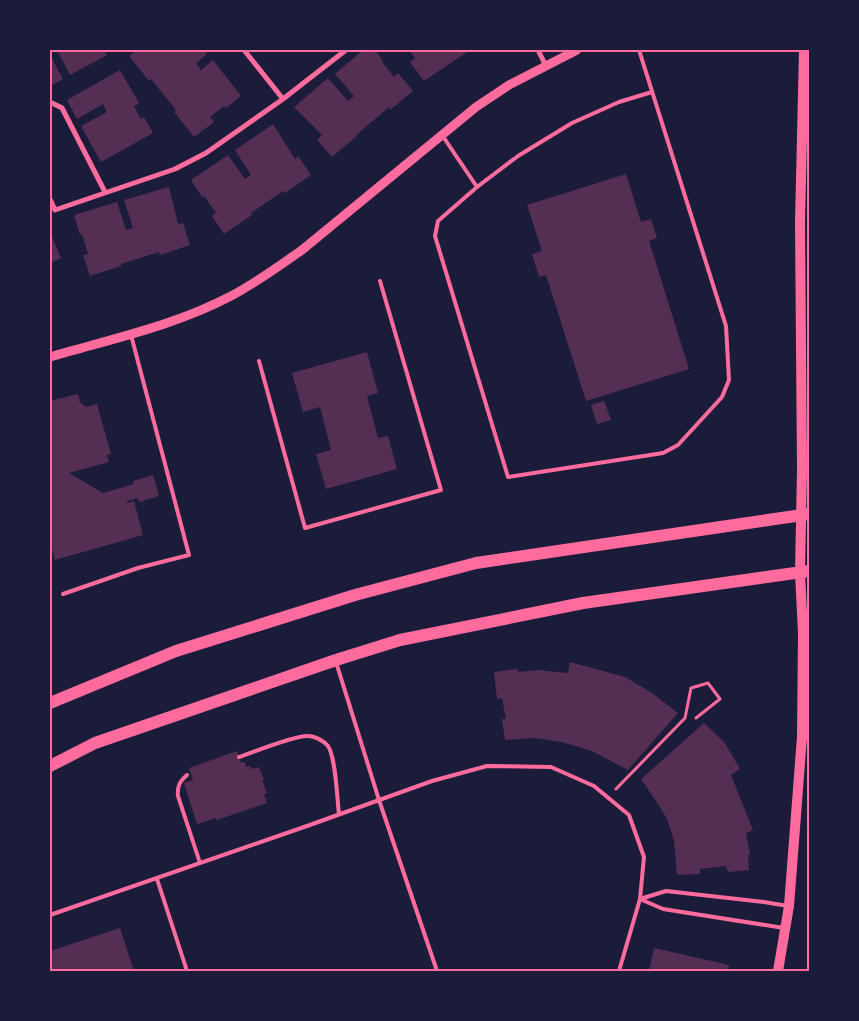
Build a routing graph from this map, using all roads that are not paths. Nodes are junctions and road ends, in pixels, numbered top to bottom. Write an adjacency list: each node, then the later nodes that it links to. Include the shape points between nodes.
1 (244, 50): 9 (street)
2 (346, 50): 9 (street)
3 (538, 50): 7 (street)
4 (639, 50): 8 (lane)
5 (804, 50): 19 (main road, via 800,212)
6 (573, 51): 7 (street)
7 (546, 66): 11 (street, via 509,85)
8 (652, 92): 12 (lane, via 619,102 572,123 518,156); 12 (lane, via 726,326 729,380 722,398 678,445 664,454 508,477 434,236 438,221)
9 (283, 99): 13 (street, via 206,153 175,169)
10 (50, 102): 13 (street, via 62,108)
11 (442, 135): 12 (lane); 16 (street, via 273,271 222,300)
12 (477, 187)
13 (105, 192): 14 (street, via 55,210)
14 (50, 199)
15 (380, 281): 18 (lane, via 441,490 305,528)
16 (130, 335): 17 (street); 21 (lane, via 188,555)
17 (50, 357)
18 (259, 361)
19 (805, 515): 20 (main road); 23 (main road, via 476,563 355,595 176,651)
20 (805, 572): 22 (main road, via 583,602 400,640); 32 (main road, via 802,737)
21 (63, 594)
22 (336, 660): 25 (main road, via 95,743); 27 (lane)
23 (50, 703)
24 (239, 757): 28 (lane, via 298,737 320,739 328,746 331,755)
25 (50, 766)
26 (187, 775): 29 (lane, via 178,788 178,796)
27 (379, 800): 28 (lane); 31 (lane, via 487,766 551,767 594,786 629,815 644,857); 36 (lane)
28 (340, 814): 29 (lane)
29 (200, 863): 30 (lane)
30 (157, 879): 33 (lane); 35 (lane)
31 (640, 899): 32 (lane, via 666,891); 34 (lane, via 663,909); 37 (lane)
32 (789, 906): 34 (main road)
33 (50, 915)
34 (786, 928): 38 (main road)
35 (187, 971)
36 (437, 971)
37 (619, 971)
38 (778, 971)

